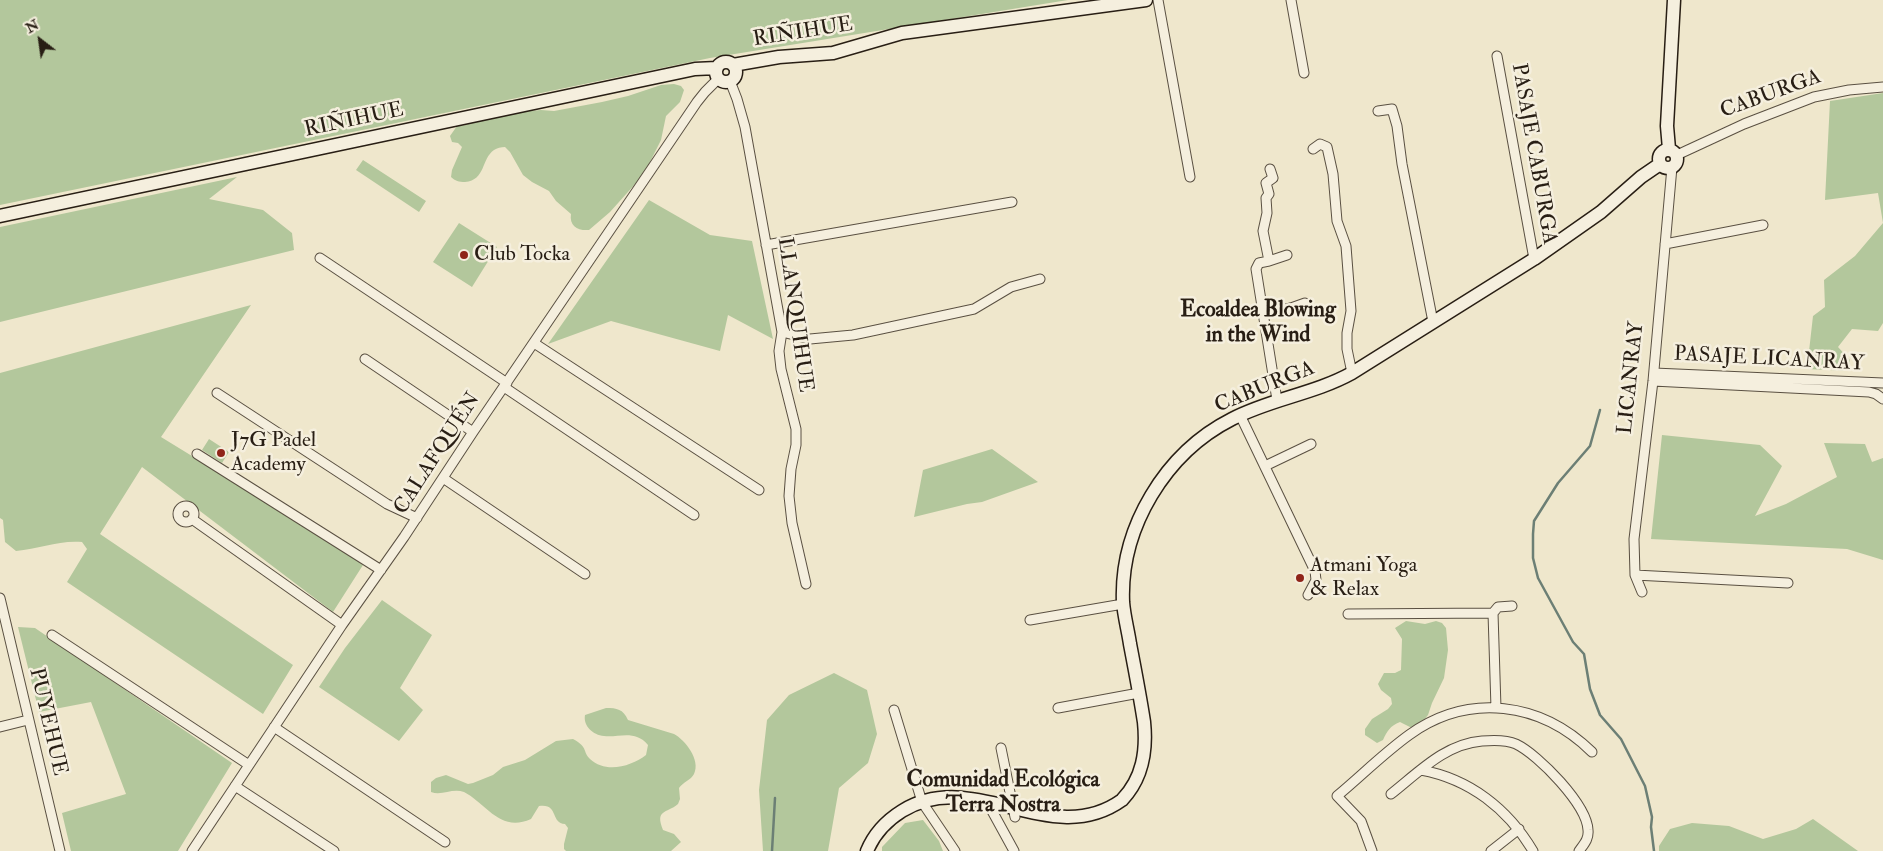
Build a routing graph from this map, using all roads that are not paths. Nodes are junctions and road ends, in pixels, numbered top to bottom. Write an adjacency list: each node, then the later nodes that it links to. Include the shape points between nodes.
1 (1146, 0): 7 (street, RIÑIHUE, via 902,34 833,53 733,66 724,62)
2 (1158, 0): 13 (street)
3 (1291, 0): 6 (street)
4 (1674, 0): 11 (street, LICANRAY, via 1667,126)
5 (1497, 56): 21 (street, PASAJE CABURGA)
6 (1304, 73)
7 (722, 76): 15 (street, RIÑIHUE, via 695,69); 18 (street, LLANQUIHUE, via 737,99 745,127); 28 (street, CALAFQUÉN, via 697,102)
8 (1883, 87): 11 (street, CABURGA, via 1814,97 1744,124)
9 (1378, 111): 26 (street, via 1392,109 1397,126)
10 (1312, 149): 30 (street, via 1320,144 1327,147 1337,221 1346,246 1351,311 1347,349)
11 (1669, 159): 17 (street, LICANRAY); 21 (street, CABURGA, via 1641,177 1602,212)
12 (1270, 169): 22 (street, via 1272,178 1266,183 1269,194 1263,231)
13 (1190, 177)
14 (1012, 202): 18 (street)
15 (0, 216)
16 (1763, 225): 17 (street)
17 (1665, 244): 31 (street, LICANRAY)
18 (766, 245): 27 (street, LLANQUIHUE)
19 (1287, 255): 22 (street)
20 (320, 258): 33 (street)
21 (1534, 259): 26 (street, CABURGA)
22 (1270, 261): 25 (street, via 1259,263 1256,269)
23 (1040, 279): 27 (street, via 1011,287 974,309 853,335 810,339)
24 (1304, 303): 25 (street)
25 (1263, 314): 36 (street)
26 (1433, 322): 30 (street, CABURGA)
27 (782, 332): 50 (street, LLANQUIHUE, via 781,369 796,429 789,496)
28 (534, 343): 33 (street, CALAFQUÉN); 43 (street)
29 (365, 359): 38 (street)
30 (1352, 373): 36 (street, CABURGA, via 1330,384)
31 (1653, 377): 32 (street, PASAJE LICANRAY); 35 (street, via 1869,392); 49 (street, LICANRAY, via 1634,539)
32 (1883, 383)
33 (505, 385): 38 (street, CALAFQUÉN); 44 (street)
34 (217, 393): 45 (street, via 387,504)
35 (1883, 399)
36 (1278, 400): 37 (street, CABURGA)
37 (1240, 415): 41 (street); 55 (street, CABURGA, via 1188,450 1151,496 1129,549)
38 (473, 432): 42 (street, CALAFQUÉN)
39 (1311, 444): 41 (street)
40 (197, 454): 47 (street)
41 (1265, 466): 53 (street, via 1315,571 1316,580)
42 (443, 478): 45 (street, CALAFQUÉN); 48 (street)
43 (759, 490)
44 (694, 515)
45 (417, 518): 47 (street, CALAFQUÉN)
46 (192, 519): 60 (street)
47 (381, 570): 60 (street, CALAFQUÉN)
48 (585, 574)
49 (1635, 575): 51 (street); 52 (street, LICANRAY)
50 (806, 584)
51 (1788, 584)
52 (1642, 592)
53 (1308, 595)
54 (0, 599): 66 (street, PUYEHUE)
55 (1123, 604): 59 (street); 62 (street, CABURGA)
56 (1512, 606): 57 (street, via 1498,607)
57 (1492, 612): 58 (street); 64 (street)
58 (1348, 614)
59 (1030, 620)
60 (342, 625): 68 (street, CALAFQUÉN)
61 (52, 635): 71 (street)
62 (1139, 692): 63 (street); 77 (street, CABURGA, via 1146,741 1144,761 1131,788 1118,804 1097,818 1073,825 1055,826)
63 (1058, 708)
64 (1496, 708): 70 (street, via 1542,718 1575,737); 86 (street, via 1464,710 1431,722 1409,735 1336,796 1361,821)
65 (894, 710): 75 (street)
66 (28, 720): 67 (street); 80 (street, PUYEHUE)
67 (0, 727)
68 (274, 727): 71 (street, CALAFQUÉN); 79 (street)
69 (1000, 748): 77 (street)
70 (1592, 752)
71 (249, 765): 73 (street, CALAFQUÉN)
72 (1421, 770): 74 (street); 78 (street, via 1470,792); 90 (street, via 1445,752 1463,745 1482,741 1515,744 1539,760 1576,803 1588,830)
73 (235, 786): 81 (street, CALAFQUÉN); 82 (street)
74 (1392, 794)
75 (922, 802): 76 (street, CABURGA, via 955,800); 83 (street, CABURGA, via 890,820 877,833); 84 (street)
76 (991, 809): 77 (street, CABURGA); 85 (street)
77 (1015, 816)
78 (1517, 831): 87 (street); 88 (street); 89 (street)
79 (445, 842)
80 (60, 851)
81 (192, 851)
82 (334, 851)
83 (867, 851)
84 (955, 851)
85 (1014, 851)
86 (1372, 851)
87 (1491, 851)
88 (1526, 851)
89 (1533, 851)
90 (1580, 851)

